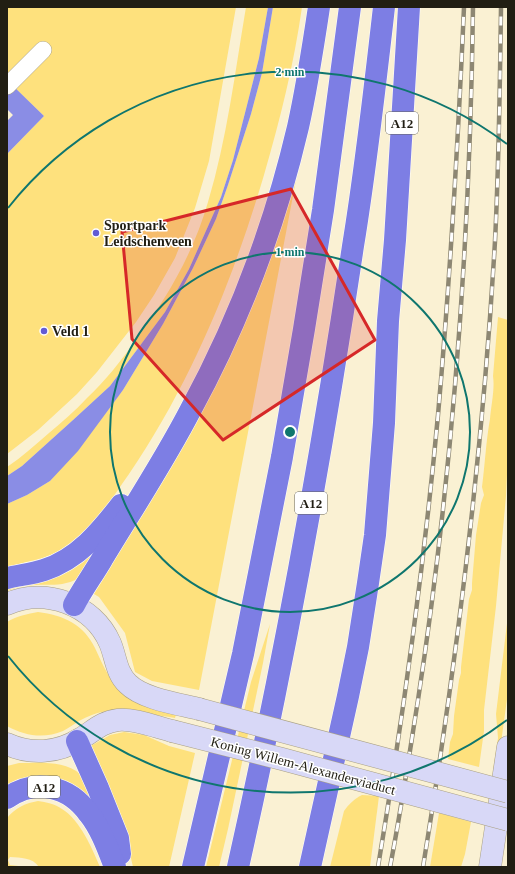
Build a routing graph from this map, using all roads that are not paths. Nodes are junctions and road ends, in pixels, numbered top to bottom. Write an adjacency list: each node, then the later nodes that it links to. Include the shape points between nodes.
1 (319, 7): 7 (highway, via 298,125 258,259 222,349)
2 (350, 7): 21 (highway, A12, via 322,217 282,457 243,654)
3 (384, 7): 22 (highway, A12, via 354,245 318,466 275,695)
4 (409, 7): 13 (highway, A12, via 378,501 358,647)
5 (43, 50): 6 (street)
6 (7, 86)
7 (167, 452): 8 (highway, via 143,474 102,529 82,549 54,566); 10 (highway)
8 (7, 578)
9 (7, 604): 10 (main road, Koning Willem-Alexanderviaduct, via 46,597)
10 (74, 606): 13 (main road, Koning Willem-Alexanderviaduct, bridge, via 87,614 101,628 110,643 118,669 124,680 134,689 178,704)
11 (77, 742): 12 (main road, Koning Willem-Alexanderviaduct, via 53,750 39,751 23,750); 15 (main road, Koning Willem-Alexanderviaduct, bridge, via 99,727 113,721 127,720); 20 (highway, via 118,838)
12 (7, 744)
13 (337, 746): 15 (highway); 16 (main road, Koning Willem-Alexanderviaduct, bridge)
14 (508, 747): 24 (main road)
15 (331, 773): 18 (main road, Koning Willem-Alexanderviaduct, bridge); 23 (highway)
16 (508, 792)
17 (7, 798): 19 (highway, A12, via 35,787 54,788 68,794 89,814)
18 (508, 820)
19 (115, 867)
20 (122, 867)
21 (193, 867)
22 (238, 867)
23 (310, 867)
24 (490, 867)

